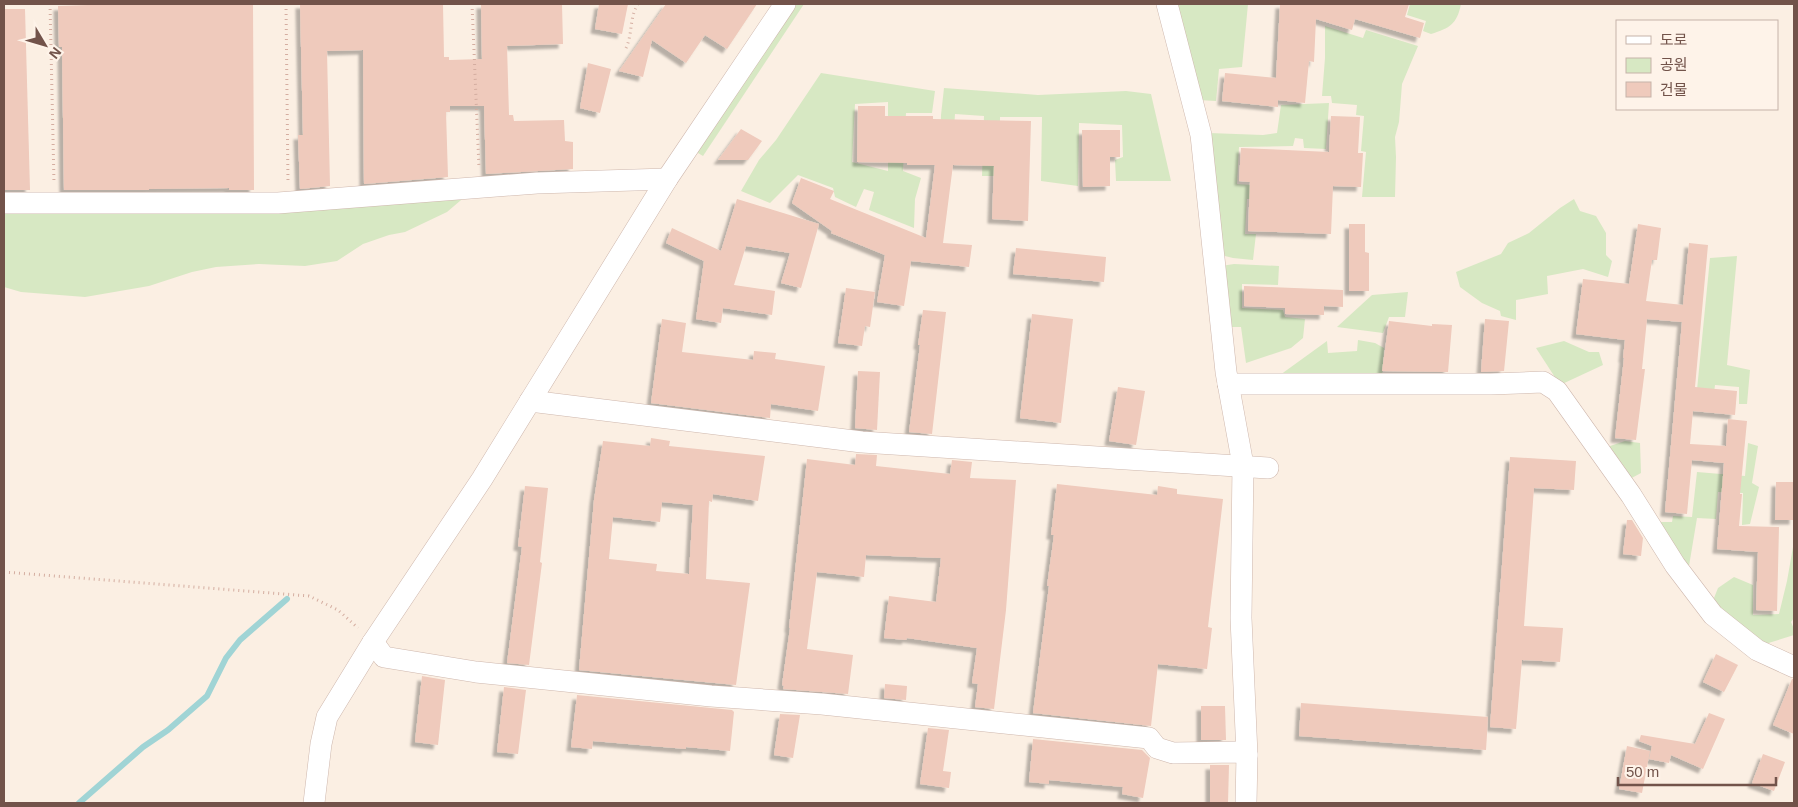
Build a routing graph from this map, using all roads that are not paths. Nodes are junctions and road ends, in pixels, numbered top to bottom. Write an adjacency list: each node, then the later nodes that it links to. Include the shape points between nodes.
1 (785, 4): 3 (street)
2 (1167, 4): 5 (street, via 1201,134)
3 (667, 179): 4 (street, via 537,183 288,202); 6 (street)
4 (4, 203)
5 (1228, 384): 7 (street); 10 (street, via 1543,382 1557,391 1631,495 1674,565 1712,615 1757,650)
6 (530, 401): 7 (street, via 862,442); 9 (street)
7 (1243, 465): 8 (street); 11 (street, via 1241,618)
8 (1268, 468)
9 (373, 642): 11 (street, via 384,658 476,672 1149,738 1158,748 1173,753 1238,752); 12 (street, via 327,717)
10 (1794, 667)
11 (1247, 755): 13 (street)
12 (314, 803)
13 (1246, 803)

